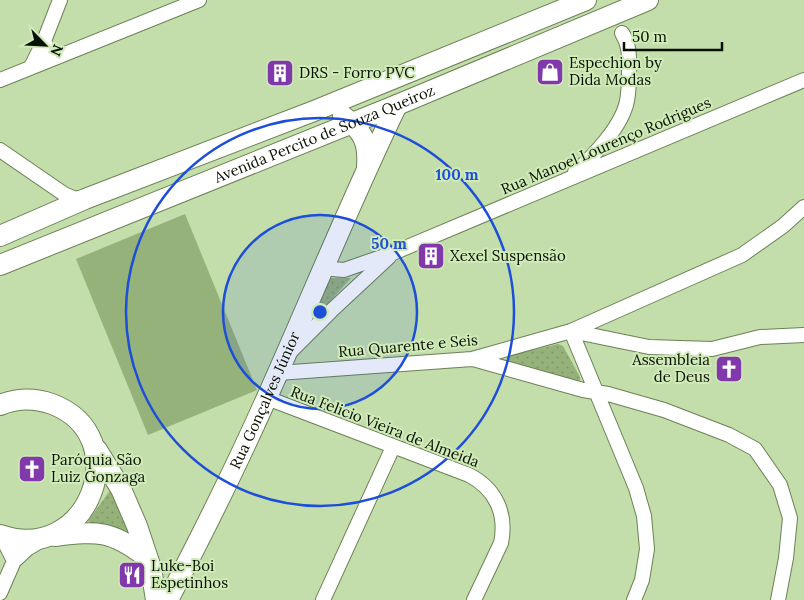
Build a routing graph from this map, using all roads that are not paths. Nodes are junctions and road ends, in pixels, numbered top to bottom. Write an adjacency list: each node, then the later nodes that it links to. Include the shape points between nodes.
1 (60, 0): 8 (street)
2 (199, 0): 9 (street)
3 (648, 0): 5 (main road, Avenida Percito de Souza Queiroz)
4 (583, 1): 11 (main road, via 571,23 502,54); 15 (main road, Avenida Percito de Souza Queiroz)
5 (625, 9): 6 (main road, Avenida Percito de Souza Queiroz); 7 (street)
6 (606, 18): 7 (street); 11 (main road, Avenida Percito de Souza Queiroz)
7 (622, 33): 17 (street, via 629,50 627,102 618,122)
8 (44, 40): 9 (street); 10 (street)
9 (56, 57): 10 (street)
10 (31, 67): 12 (street)
11 (488, 67): 14 (main road, Avenida Percito de Souza Queiroz)
12 (0, 80)
13 (804, 80): 19 (street, Rua Manoel Lourenço Rodrigues)
14 (398, 105): 16 (main road, Avenida Percito de Souza Queiroz); 20 (main road, Rua Gonçalves Júnior)
15 (314, 111): 16 (main road, via 342,115); 22 (main road, Avenida Percito de Souza Queiroz)
16 (352, 123): 20 (main road, Rua Gonçalves Júnior, via 365,141); 27 (main road, Avenida Percito de Souza Queiroz)
17 (601, 145): 19 (street, via 605,157); 21 (street)
18 (0, 150): 22 (street, via 64,194)
19 (614, 160): 21 (street, Rua Manoel Lourenço Rodrigues)
20 (367, 168): 26 (main road, Rua Gonçalves Júnior)
21 (566, 180): 25 (street, Rua Manoel Lourenço Rodrigues)
22 (85, 199): 24 (main road, Avenida Percito de Souza Queiroz)
23 (804, 207): 28 (street, via 742,255)
24 (0, 236)
25 (393, 253): 26 (street, Rua Manoel Lourenço Rodrigues, via 344,270 333,269); 31 (street, Rua Manoel Lourenço Rodrigues, via 331,311)
26 (327, 262): 31 (main road, Rua Gonçalves Júnior)
27 (0, 265)
28 (571, 331): 29 (street, Rua Quarente e Seis, via 649,347 712,349 760,337); 30 (street, Rua Quarente e Seis); 32 (street)
29 (804, 335)
30 (472, 359): 31 (street, Rua Quarente e Seis); 32 (street)
31 (280, 366): 33 (main road, Rua Gonçalves Júnior)
32 (596, 392): 46 (street, via 636,488 644,516 646,549 642,580); 47 (street, via 664,410 729,435 755,450 780,485 790,518)
33 (267, 398): 36 (street, Rua Felicio Vieira de Almeida); 43 (main road, Rua Gonçalves Júnior)
34 (0, 405): 35 (main road, via 32,399 45,402 69,414)
35 (87, 433): 38 (main road, via 93,446 97,474 89,501 77,518); 39 (main road, via 121,489)
36 (393, 447): 44 (street); 45 (street, Rua Felicio Vieira de Almeida, via 469,475 495,497 503,518 501,544)
37 (0, 535): 38 (main road, via 24,540); 40 (street)
38 (47, 537): 39 (main road, via 84,532 115,536); 40 (street)
39 (146, 557): 42 (main road, via 153,576)
40 (14, 561): 41 (street)
41 (0, 593)
42 (156, 600)
43 (168, 600)
44 (323, 600)
45 (474, 600)
46 (634, 600)
47 (778, 600)

